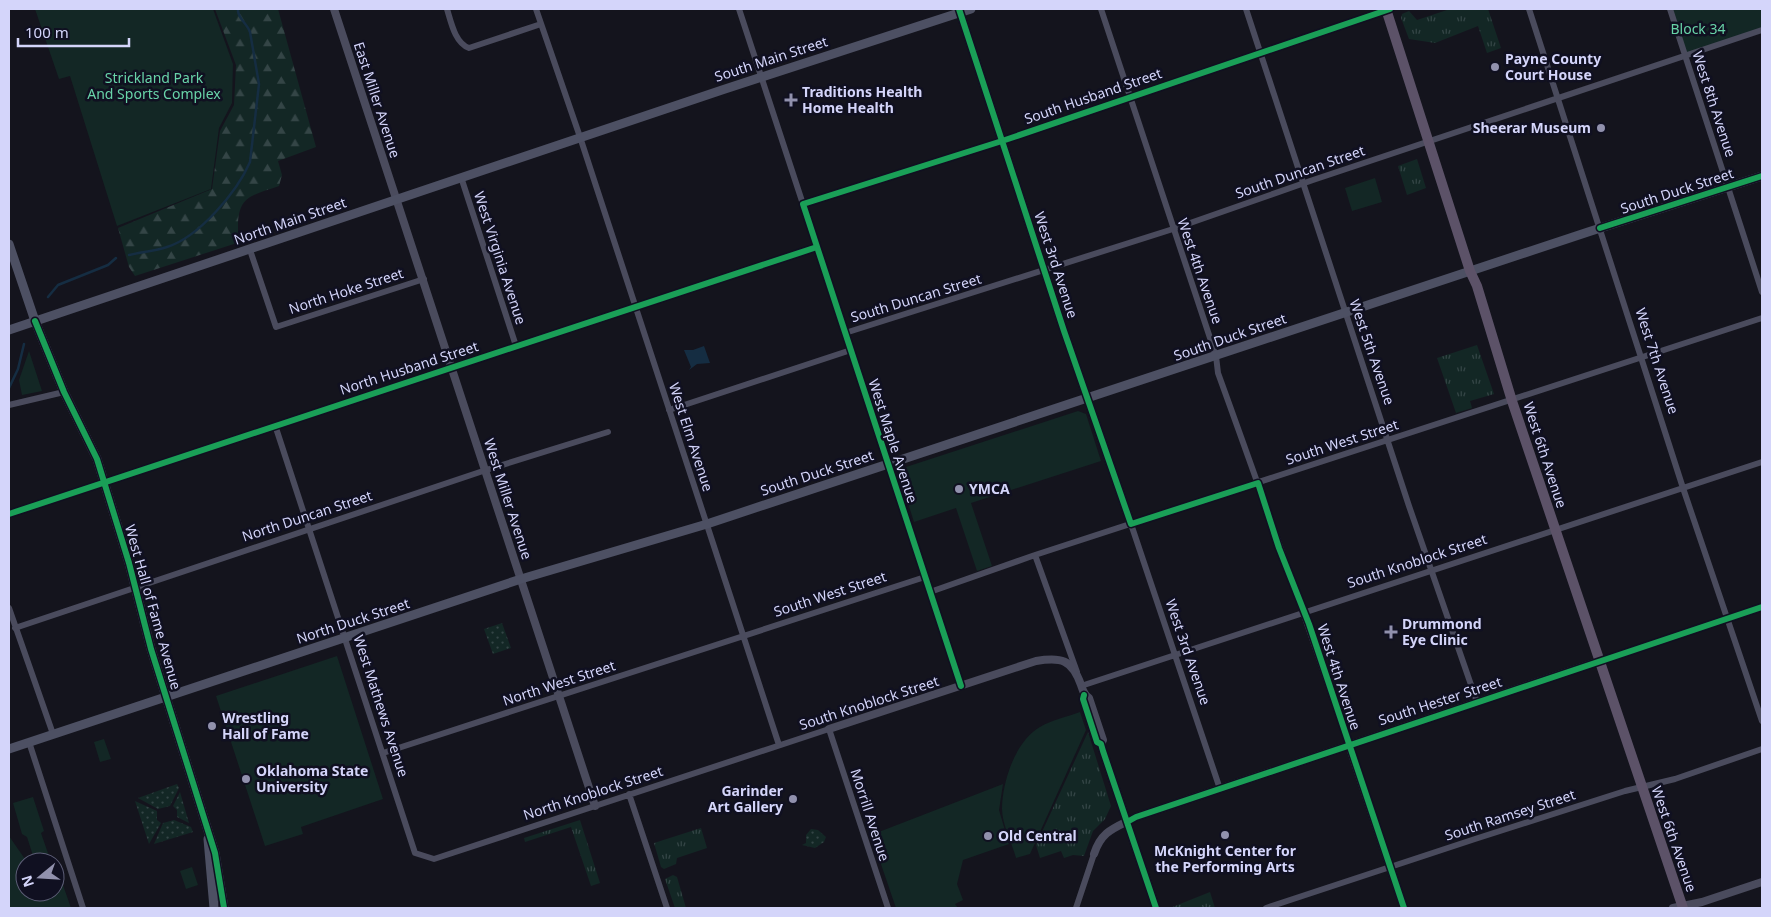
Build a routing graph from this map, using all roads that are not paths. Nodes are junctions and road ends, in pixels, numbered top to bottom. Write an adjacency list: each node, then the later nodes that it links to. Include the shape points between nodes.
1 (334, 9): 26 (street, East Miller Avenue)
2 (447, 9): 12 (street, via 458,40 469,48)
3 (536, 9): 12 (street, West Elm Avenue)
4 (739, 9): 16 (street, West Maple Avenue)
5 (971, 9): 11 (main road, South Main Street)
6 (1101, 9): 17 (street, West 4th Avenue)
7 (1246, 9): 14 (street, West 5th Avenue)
8 (1387, 9): 14 (street, South Husband Street); 21 (highway, West 6th Avenue)
9 (1529, 9): 18 (street, West 7th Avenue)
10 (1670, 9): 15 (street, West 8th Avenue)
11 (959, 11): 16 (main road, South Main Street); 20 (street, West 3rd Avenue)
12 (541, 24): 19 (street, West Elm Avenue)
13 (1762, 30): 15 (street, South Duncan Street)
14 (1260, 52): 17 (street, South Husband Street); 24 (street, West 5th Avenue)
15 (1685, 55): 18 (street, South Duncan Street); 25 (street, West 8th Avenue)
16 (762, 76): 19 (main road, South Main Street); 27 (street, West Maple Avenue)
17 (1130, 97): 20 (street, South Husband Street); 29 (street, West 4th Avenue)
18 (1558, 98): 21 (street, South Duncan Street); 28 (street, West 7th Avenue)
19 (580, 137): 23 (main road, North Main Street); 37 (street, West Elm Avenue)
20 (1002, 140): 27 (street, South Husband Street); 33 (street, West 3rd Avenue)
21 (1428, 142): 24 (street, South Duncan Street); 34 (highway, West 6th Avenue)
22 (1762, 176): 25 (main road, South Duck Street)
23 (461, 177): 26 (main road, North Main Street); 43 (street, West Virginia Avenue)
24 (1303, 183): 29 (street, South Duncan Street); 38 (street, West 5th Avenue)
25 (1728, 188): 28 (main road, South Duck Street); 36 (street, West 8th Avenue)
26 (397, 199): 32 (main road, North Main Street); 35 (street, West Miller Avenue)
27 (803, 204): 31 (street, West Maple Avenue)
28 (1600, 228): 34 (main road, South Duck Street); 46 (street, West 7th Avenue)
29 (1173, 229): 33 (street, South Duncan Street); 45 (street, West 4th Avenue)
30 (9, 244): 40 (main road, West Hall of Fame Avenue)
31 (817, 246): 37 (street, North Husband Street); 42 (street, West Maple Avenue)
32 (250, 250): 35 (street, North Hoke Street, via 276,327); 40 (main road, North Main Street)
33 (1045, 270): 42 (street, South Duncan Street); 49 (street, West 3rd Avenue)
34 (1470, 271): 38 (main road, South Duck Street); 50 (highway, West 6th Avenue)
35 (424, 279): 47 (street, West Miller Avenue)
36 (1762, 292)
37 (636, 307): 43 (street, North Husband Street); 52 (street, West Elm Avenue)
38 (1345, 312): 45 (main road, South Duck Street); 55 (street, West 5th Avenue)
39 (1762, 318): 46 (street, South West Street)
40 (35, 321): 41 (main road, North Main Street); 48 (main road, West Hall of Fame Avenue)
41 (9, 330)
42 (845, 333): 44 (street, West Maple Avenue)
43 (516, 346): 47 (street, North Husband Street)
44 (851, 350): 52 (street); 57 (street, West Maple Avenue)
45 (1216, 356): 49 (main road, South Duck Street); 60 (street, West 4th Avenue, via 1218,373)
46 (1642, 358): 50 (street, South West Street); 61 (street, West 7th Avenue)
47 (452, 367): 53 (street, North Husband Street); 58 (street, West Miller Avenue)
48 (64, 392): 51 (street); 59 (main road, West Hall of Fame Avenue, via 94,451)
49 (1088, 399): 57 (main road, South Duck Street); 64 (street, West 3rd Avenue)
50 (1512, 400): 55 (street, South West Street); 66 (highway, West 6th Avenue)
51 (9, 405)
52 (669, 410): 63 (street, West Elm Avenue)
53 (275, 426): 59 (street, North Husband Street); 65 (street, West Mathews Avenue)
54 (608, 432): 58 (street, North Duncan Street)
55 (1389, 440): 60 (street, South West Street); 68 (street, West 5th Avenue)
56 (1762, 462): 61 (street, South Knoblock Street)
57 (888, 464): 63 (main road, South Duck Street); 69 (street, West Maple Avenue)
58 (486, 470): 65 (street, North Duncan Street); 70 (street, West Miller Avenue)
59 (103, 482): 62 (street, North Husband Street); 71 (main road, West Hall of Fame Avenue)
60 (1258, 482): 64 (street, South West Street); 75 (street, West 4th Avenue)
61 (1683, 488): 66 (street, South Knoblock Street); 76 (street, West 7th Avenue)
62 (9, 514)
63 (707, 524): 70 (main road, North Duck Street); 78 (street, West Elm Avenue)
64 (1131, 524): 67 (street, South West Street); 80 (street, West 3rd Avenue)
65 (311, 528): 71 (street, North Duncan Street); 79 (street, West Mathews Avenue)
66 (1555, 529): 68 (street, South Knoblock Street); 81 (highway, West 6th Avenue)
67 (1035, 555): 72 (street, South West Street); 82 (street)
68 (1431, 570): 75 (street, South Knoblock Street); 87 (street, West 5th Avenue)
69 (925, 576): 72 (street, West Maple Avenue); 78 (street, South West Street)
70 (521, 579): 79 (main road, North Duck Street); 85 (street, West Miller Avenue)
71 (136, 587): 77 (street, North Duncan Street); 86 (main road, West Hall of Fame Avenue)
72 (930, 592): 83 (street, West Maple Avenue)
73 (1762, 607): 76 (street, South Hester Street)
74 (9, 608): 77 (street)
75 (1303, 611): 80 (street, South Knoblock Street); 93 (street, West 4th Avenue)
76 (1728, 618): 81 (street, South Hester Street); 88 (street, West 7th Avenue)
77 (15, 628): 90 (street)
78 (743, 636): 85 (street, North West Street); 92 (street, West Elm Avenue)
79 (346, 637): 86 (main road, North Duck Street); 96 (street, West Mathews Avenue)
80 (1175, 654): 84 (street, South Knoblock Street); 97 (street, West 3rd Avenue)
81 (1600, 661): 87 (street, South Hester Street); 98 (highway, West 6th Avenue)
82 (1077, 673): 83 (street, South Knoblock Street, via 1071,665 1049,659); 84 (street)
83 (961, 686): 89 (street, South Knoblock Street)
84 (1081, 686): 101 (street, via 1082,700)
85 (559, 696): 96 (street, North West Street); 100 (street, West Miller Avenue)
86 (165, 697): 90 (main road, North Duck Street); 102 (main road, West Hall of Fame Avenue)
87 (1477, 702): 93 (street, South Hester Street)
88 (1762, 721)
89 (829, 729): 92 (street, South Knoblock Street); 111 (street, Morrill Avenue)
90 (53, 734): 91 (main road, North Duck Street)
91 (29, 742): 94 (main road, North Duck Street); 107 (street)
92 (779, 745): 99 (street, North Knoblock Street)
93 (1349, 745): 97 (street, South Hester Street); 105 (street, West 4th Avenue)
94 (9, 749)
95 (1762, 749): 98 (street, South Ramsey Street)
96 (383, 753): 103 (street, West Mathews Avenue)
97 (1220, 788): 101 (street, South Hester Street)
98 (1642, 788): 105 (street, South Ramsey Street); 116 (highway, West 6th Avenue)
99 (630, 794): 100 (street, North Knoblock Street); 110 (street)
100 (595, 806): 103 (street, North Knoblock Street, via 434,859)
101 (1127, 822): 104 (street, South Hester Street, via 1104,834); 113 (street)
102 (208, 832): 108 (main road, West Hall of Fame Avenue); 109 (main road, West Hall of Fame Avenue, via 215,853)
103 (415, 853)
104 (1094, 854): 112 (street, South Hester Street)
105 (1390, 867): 114 (street, South Ramsey Street); 115 (street, West 4th Avenue)
106 (1762, 882): 116 (street)
107 (83, 908)
108 (214, 908)
109 (224, 908)
110 (667, 908)
111 (888, 908)
112 (1076, 908)
113 (1156, 908)
114 (1266, 908)
115 (1404, 908)
116 (1680, 908)

